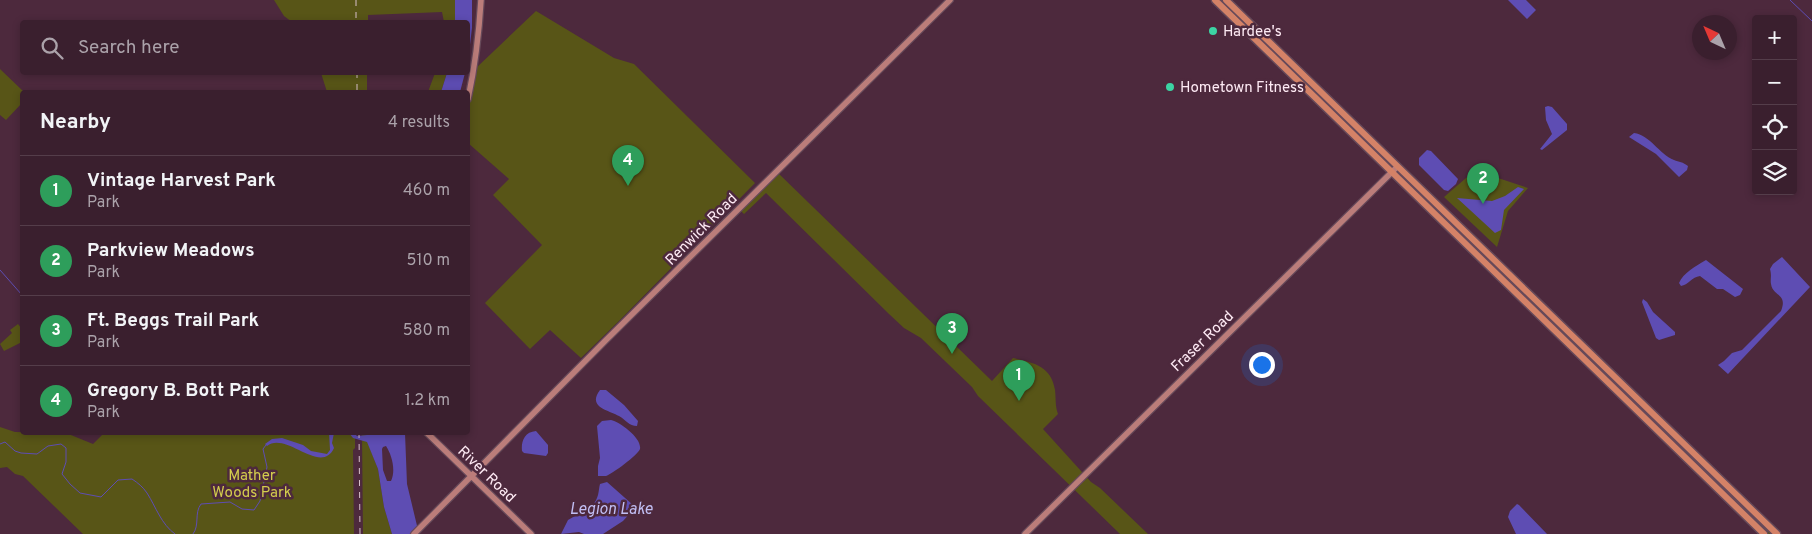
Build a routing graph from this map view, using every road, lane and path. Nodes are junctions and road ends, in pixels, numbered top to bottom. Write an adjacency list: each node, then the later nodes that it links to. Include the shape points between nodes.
1 (481, 0): 5 (street, via 480,29)
2 (950, 0): 8 (street, Renwick Road)
3 (1216, 0): 6 (main road)
4 (1226, 0): 6 (main road)
5 (470, 90)
6 (1394, 169): 11 (street, Fraser Road); 12 (main road); 13 (main road)
7 (429, 435): 8 (street, River Road)
8 (471, 477): 9 (street, Renwick Road); 10 (street, River Road)
9 (414, 534)
10 (531, 534)
11 (1026, 534)
12 (1764, 534)
13 (1777, 534)

